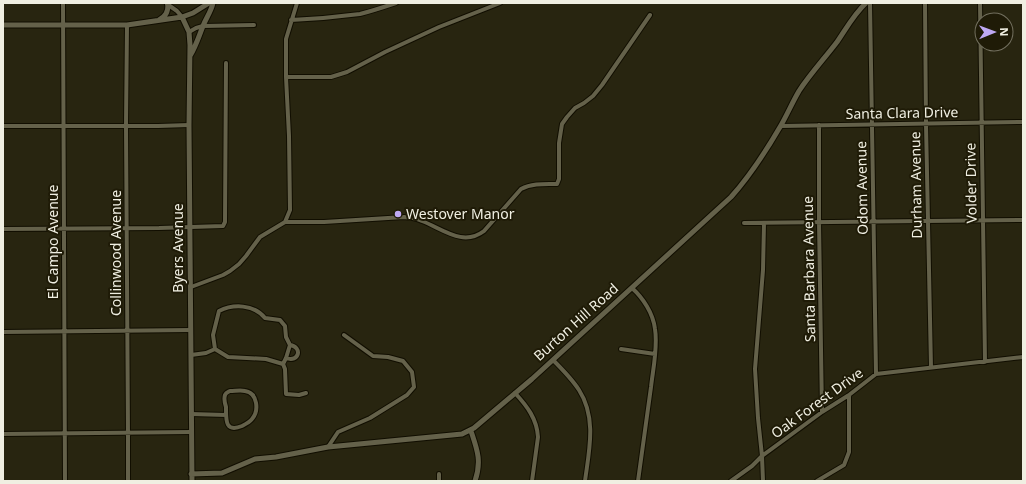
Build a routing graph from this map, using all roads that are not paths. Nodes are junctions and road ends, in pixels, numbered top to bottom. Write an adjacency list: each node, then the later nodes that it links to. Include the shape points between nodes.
1 (62, 3): 17 (street, El Campo Avenue)
2 (167, 3): 13 (street); 15 (street, via 166,15)
3 (209, 3): 13 (street)
4 (212, 3): 20 (street)
5 (297, 3): 14 (street)
6 (396, 3): 14 (street, via 361,13)
7 (500, 3): 24 (street, via 385,52 347,72 331,77)
8 (866, 3): 34 (street, Burton Hill Road, via 816,67)
9 (870, 3): 31 (street, Odom Avenue)
10 (925, 3): 27 (street, Durham Avenue)
11 (980, 3): 26 (street, Volder Drive)
12 (650, 15): 38 (street, via 593,96 575,108 564,120 560,137 557,184 527,186 521,189 479,235 462,238 422,221 404,217)
13 (182, 17): 15 (street); 21 (street, Byers Avenue)
14 (291, 20): 24 (street, via 286,39)
15 (158, 21): 18 (street)
16 (3, 25): 17 (street)
17 (63, 25): 18 (street); 33 (street, El Campo Avenue)
18 (127, 25): 28 (street, Collinwood Avenue)
19 (254, 25): 20 (street)
20 (203, 26): 21 (street); 22 (street)
21 (189, 32): 22 (street, Byers Avenue)
22 (190, 56): 29 (street, Byers Avenue)
23 (226, 63): 43 (street, via 225,222 221,227)
24 (286, 77): 38 (street, via 290,210)
25 (1023, 122): 26 (street, Santa Clara Drive)
26 (981, 123): 27 (street, Santa Clara Drive); 35 (street, Volder Drive)
27 (926, 124): 31 (street, Santa Clara Drive); 37 (street, Durham Avenue)
28 (126, 125): 29 (street); 33 (street); 46 (street, Collinwood Avenue)
29 (189, 125): 43 (street, Byers Avenue)
30 (819, 125): 31 (street, Santa Clara Drive); 34 (street, Santa Clara Drive); 39 (street, Santa Barbara Avenue)
31 (872, 125): 40 (street, Odom Avenue)
32 (3, 126): 33 (street)
33 (63, 126): 45 (street, El Campo Avenue)
34 (781, 126): 48 (street, Burton Hill Road, via 749,176 731,197)
35 (983, 220): 36 (street); 37 (street); 62 (street, Volder Drive)
36 (1023, 220)
37 (928, 221): 40 (street); 64 (street, Durham Avenue)
38 (285, 222): 47 (street, via 260,237 239,264 230,271)
39 (819, 222): 40 (street); 42 (street); 69 (street, Santa Barbara Avenue)
40 (873, 222): 65 (street, Odom Avenue)
41 (744, 223): 42 (street)
42 (764, 223): 78 (street, via 764,270 755,369)
43 (190, 227): 46 (street); 47 (street, Byers Avenue)
44 (3, 229): 45 (street)
45 (64, 229): 46 (street); 52 (street, El Campo Avenue)
46 (127, 229): 50 (street, Collinwood Avenue)
47 (191, 287): 49 (street, Byers Avenue)
48 (632, 288): 57 (street, via 642,298 652,318 655,328); 61 (street, Burton Hill Road)
49 (191, 330): 50 (street); 58 (street, Byers Avenue)
50 (127, 331): 52 (street); 74 (street, Collinwood Avenue)
51 (3, 332): 52 (street)
52 (64, 332): 76 (street, El Campo Avenue)
53 (344, 335): 77 (street, via 373,356 403,361 412,372 414,387 406,396 370,418 338,432)
54 (290, 345): 55 (street, via 285,326 280,320 265,318 255,309 239,306 219,311 213,335); 60 (street); 60 (street, via 296,347 298,354 293,359)
55 (215, 349): 58 (street); 63 (street, via 228,357 266,359)
56 (621, 349): 57 (street)
57 (655, 354): 88 (street)
58 (191, 355): 70 (street, Byers Avenue)
59 (1023, 357): 62 (street, Oak Forest Drive)
60 (286, 358): 63 (street)
61 (553, 360): 67 (street, Burton Hill Road); 87 (street, via 574,383 587,409 591,436)
62 (985, 362): 64 (street, Oak Forest Drive)
63 (283, 364): 66 (street, via 286,394)
64 (931, 367): 65 (street, Oak Forest Drive)
65 (876, 374): 68 (street, Oak Forest Drive)
66 (306, 393)
67 (515, 393): 72 (street, Burton Hill Road); 86 (street, via 530,412 538,431)
68 (849, 395): 69 (street, Oak Forest Drive); 91 (street, via 849,452 844,465)
69 (822, 412): 78 (street, Oak Forest Drive)
70 (192, 414): 71 (street); 73 (street, Byers Avenue)
71 (226, 415): 71 (street, via 226,393 246,391 254,396 256,409 249,422 232,428 227,423)
72 (471, 431): 77 (street, Burton Hill Road); 85 (street, via 478,455)
73 (191, 432): 74 (street); 79 (street, Byers Avenue)
74 (128, 433): 76 (street); 82 (street, Collinwood Avenue)
75 (3, 434): 76 (street)
76 (65, 434): 81 (street, El Campo Avenue)
77 (328, 447): 79 (street, Burton Hill Road, via 255,459 222,472)
78 (762, 456): 89 (street, Oak Forest Drive); 90 (street)
79 (191, 474): 83 (street, Byers Avenue)
80 (439, 474): 84 (street)
81 (65, 481)
82 (128, 481)
83 (192, 481)
84 (439, 481)
85 (475, 481)
86 (532, 481)
87 (585, 481)
88 (638, 481)
89 (731, 481)
90 (763, 481)
91 (817, 481)

